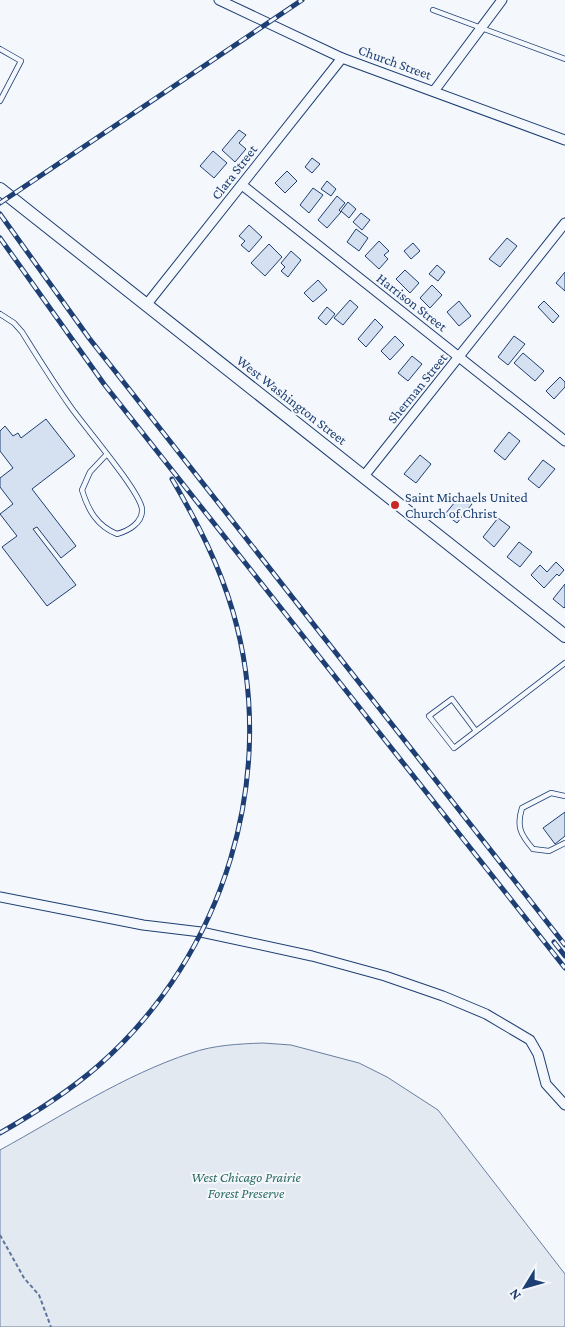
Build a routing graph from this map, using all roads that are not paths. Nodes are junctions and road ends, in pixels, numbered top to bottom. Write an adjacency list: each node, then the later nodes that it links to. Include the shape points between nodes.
1 (219, 0): 6 (street, Church Street)
2 (502, 0): 4 (street)
3 (433, 10): 4 (lane)
4 (482, 28): 7 (lane); 8 (street)
5 (0, 49): 9 (lane, via 21,61)
6 (342, 58): 8 (street, Church Street); 11 (street, Clara Street)
7 (565, 59)
8 (434, 91): 10 (street, Church Street)
9 (0, 101)
10 (565, 140)
11 (242, 185): 14 (street, Clara Street); 16 (street, Harrison Street)
12 (0, 189): 14 (main road, West Washington Street)
13 (565, 223): 16 (street, Sherman Street)
14 (147, 304): 19 (main road, West Washington Street)
15 (0, 314): 18 (lane, via 22,332)
16 (459, 356): 17 (street, Harrison Street); 19 (street, Sherman Street)
17 (565, 441)
18 (106, 455): 18 (lane, via 90,472 82,490 93,516 101,526 117,534 134,526 142,510 138,497)
19 (364, 476): 20 (main road, West Washington Street)
20 (565, 636)
21 (565, 662): 22 (lane)
22 (476, 731): 22 (lane, via 454,748 429,716 452,699)
23 (565, 796): 24 (lane, via 551,793 522,808 518,822 524,839 533,849 549,851)
24 (565, 844)
25 (0, 898): 26 (street, via 143,925 201,932 312,956 360,968 443,996 486,1014 530,1040 538,1054 546,1084)
26 (565, 1106)

